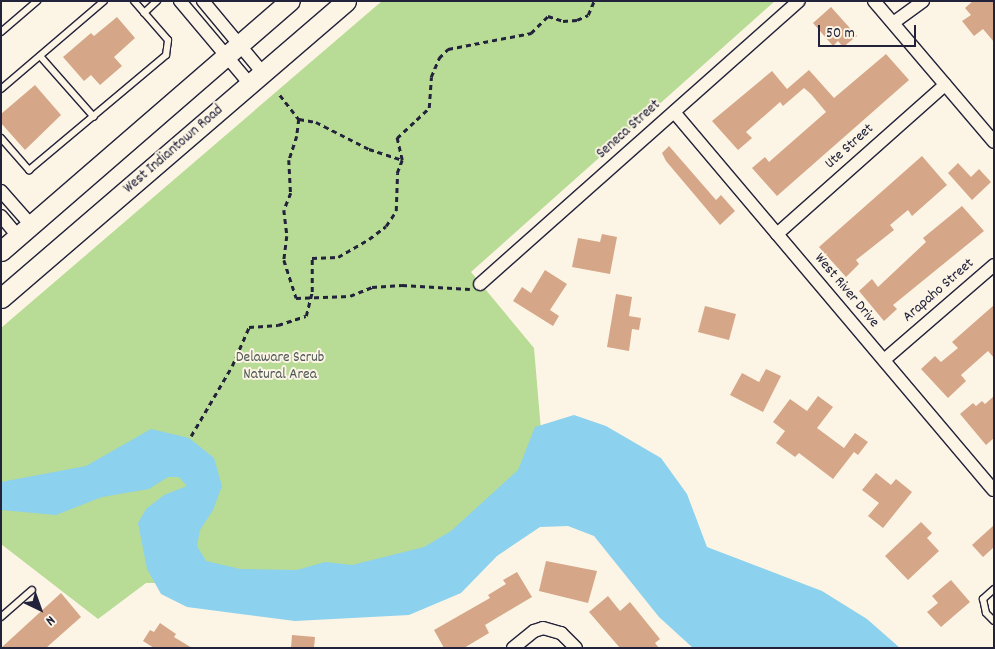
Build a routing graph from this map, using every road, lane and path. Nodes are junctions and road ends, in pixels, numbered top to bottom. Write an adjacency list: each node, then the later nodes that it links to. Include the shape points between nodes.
1 (37, 1): 15 (lane)
2 (104, 1): 17 (lane)
3 (134, 1): 13 (lane)
4 (158, 1): 13 (lane)
5 (180, 1): 16 (street)
6 (203, 1): 16 (street)
7 (290, 1): 16 (main road)
8 (346, 1): 18 (main road, West Indiantown Road)
9 (594, 1): 27 (path, via 588,15 577,20 563,21 548,16 531,33 448,49 439,58 431,77 429,108 397,138)
10 (799, 1): 22 (street, Seneca Street)
11 (923, 1): 14 (street)
12 (875, 2): 14 (street)
13 (144, 13): 23 (lane, via 168,40 166,55)
14 (893, 23): 19 (street)
15 (1, 32)
16 (232, 50): 18 (street); 30 (main road)
17 (40, 56): 20 (lane); 23 (lane)
18 (256, 79): 35 (main road, West Indiantown Road)
19 (945, 84): 26 (street); 31 (street, Ute Street)
20 (1, 89)
21 (280, 95): 24 (path)
22 (674, 112): 31 (street, West River Drive); 34 (street, Seneca Street)
23 (94, 117): 25 (lane, via 29,170)
24 (298, 118): 27 (path, via 316,122 368,149); 36 (path, via 297,136 289,160 291,193 284,210 287,236 284,260 296,298)
25 (1, 138)
26 (994, 142)
27 (402, 160): 36 (path, via 397,172 396,211 391,219 369,240 338,257 312,258)
28 (1, 190): 30 (street)
29 (1, 216): 30 (street)
30 (25, 230): 32 (main road)
31 (777, 234): 37 (street, West River Drive)
32 (1, 251)
33 (994, 265): 37 (street, Arapaho Street)
34 (480, 284): 36 (path, via 467,290 402,285 372,287 350,296)
35 (1, 298)
36 (311, 298): 38 (path, via 306,316 278,325 249,327 232,366)
37 (884, 360): 39 (street, West River Drive)
38 (191, 436)
39 (991, 482)
40 (994, 589): 43 (lane, via 983,599 986,613)
41 (32, 590): 42 (lane)
42 (1, 616)
43 (994, 621)
44 (513, 648): 45 (street, via 543,628 561,633)
45 (576, 648)

